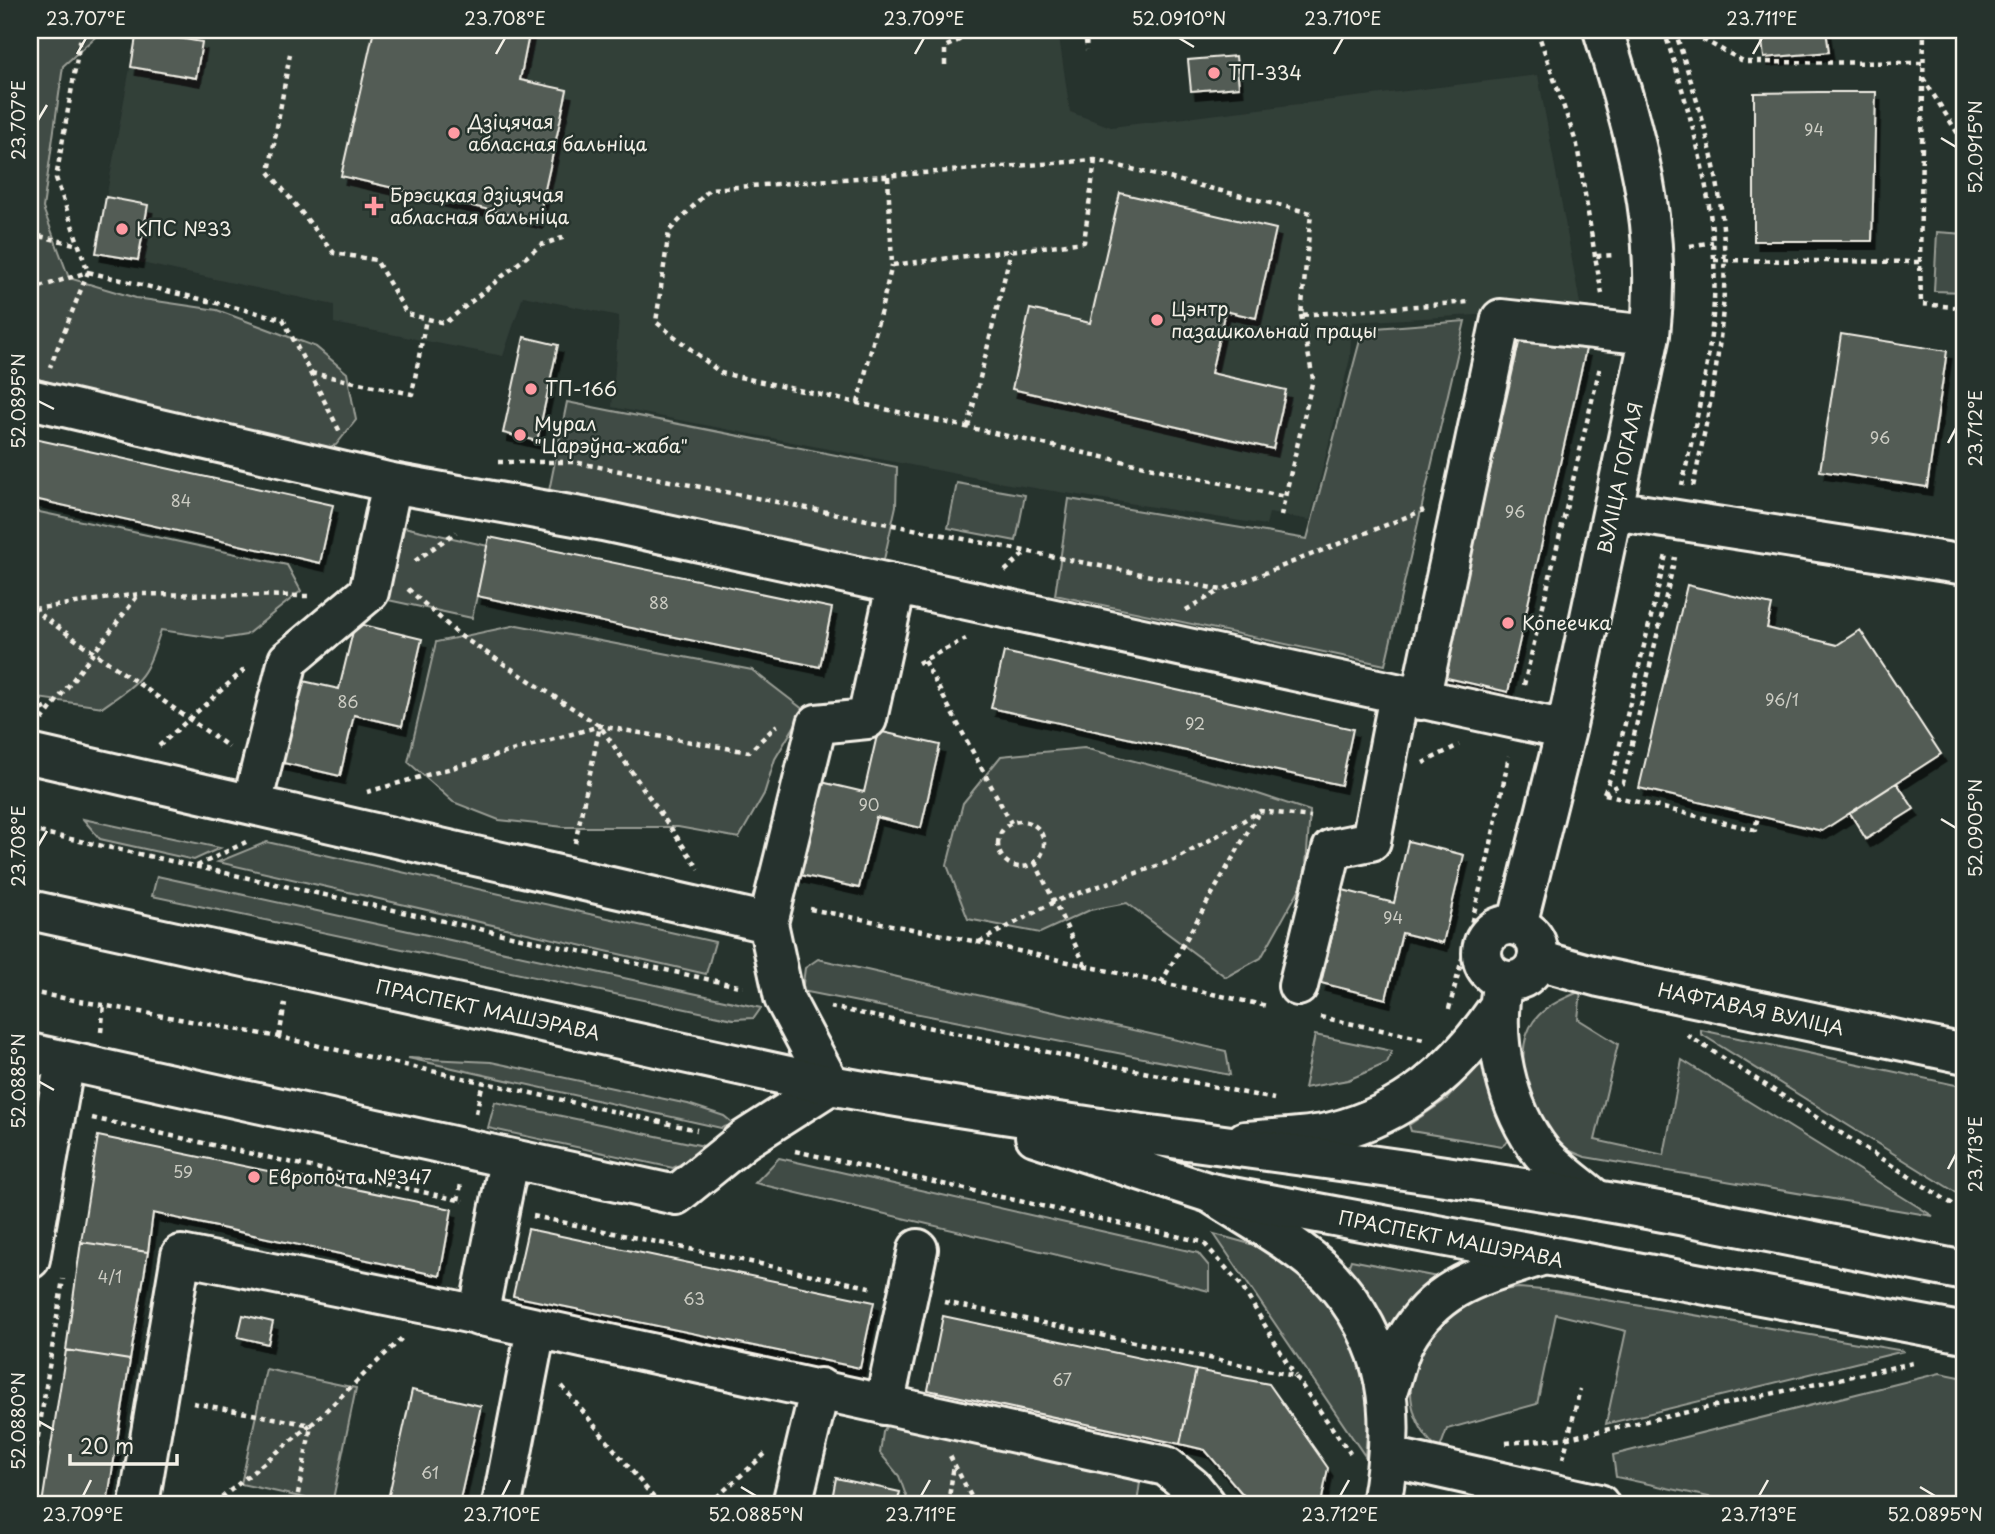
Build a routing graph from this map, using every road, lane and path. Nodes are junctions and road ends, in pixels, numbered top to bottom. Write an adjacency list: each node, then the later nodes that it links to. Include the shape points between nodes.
1 (82, 30): 20 (path, via 56,177)
2 (959, 30): 13 (path, via 959,40 945,47)
3 (1085, 30): 10 (path)
4 (1537, 30): 22 (path, via 1577,145)
5 (1603, 30): 35 (street, ВУЛІЦА ГОГАЛЯ, via 1639,145 1656,284)
6 (1664, 30): 24 (path, via 1696,134)
7 (1675, 30): 23 (path, via 1708,138 1720,202)
8 (1685, 30): 12 (path, via 1745,62)
9 (1924, 30): 12 (path)
10 (1087, 50)
11 (290, 54): 34 (path, via 269,172 334,253 376,260 407,314)
12 (1923, 63): 14 (path)
13 (946, 65)
14 (1923, 78): 15 (path); 25 (path)
15 (1965, 145)
16 (1095, 160): 17 (path); 21 (path, via 1084,242); 33 (path, via 1311,213)
17 (888, 176): 26 (path); 38 (path, via 710,189 669,231 656,322 721,373)
18 (30, 234): 20 (path)
19 (565, 237): 34 (path, via 541,245 445,323)
20 (80, 245): 27 (path)
21 (1011, 251): 26 (path); 39 (path)
22 (1595, 256)
23 (1724, 259): 24 (path); 25 (path); 47 (path, via 1721,341)
24 (1714, 260): 47 (path, via 1709,357)
25 (1920, 262): 32 (path, via 1921,304)
26 (892, 265): 38 (path)
27 (88, 272): 28 (path); 36 (path, via 283,319); 37 (path)
28 (30, 290)
29 (1602, 293): 30 (path)
30 (1591, 294)
31 (1482, 302): 33 (path)
32 (1965, 308)
33 (1301, 315): 43 (path, via 1313,379)
34 (426, 318): 36 (path, via 412,394)
35 (1650, 335): 42 (street, via 1501,319); 45 (street, ВУЛІЦА ГОГАЛЯ)
36 (310, 373): 41 (path)
37 (33, 400): 41 (street)
38 (858, 403): 39 (path)
39 (968, 427): 43 (path)
40 (496, 462): 42 (path, via 574,462 1222,590)
41 (377, 479): 44 (street); 49 (street)
42 (1463, 495): 60 (street)
43 (1286, 497): 46 (path)
44 (501, 500): 49 (path); 50 (street)
45 (1613, 510): 47 (street); 65 (street, ВУЛІЦА ГОГАЛЯ)
46 (1281, 516)
47 (1680, 521): 48 (street); 71 (path, via 1615,769); 71 (path, via 1623,783)
48 (1965, 565)
49 (384, 573): 64 (path, via 459,635); 69 (street, via 369,592 288,660)
50 (896, 586): 54 (street); 59 (street)
51 (139, 594): 52 (path); 53 (path); 56 (path)
52 (313, 596)
53 (31, 609): 56 (path)
54 (1017, 612): 57 (path); 60 (street)
55 (918, 648): 57 (path)
56 (95, 651): 61 (path); 69 (path)
57 (924, 661): 59 (path); 75 (path)
58 (30, 679): 61 (path)
59 (875, 682): 82 (street, via 867,719 817,724)
60 (1409, 698): 65 (street); 68 (street)
61 (47, 713): 63 (path); 66 (path)
62 (784, 717): 64 (path, via 749,752)
63 (51, 723)
64 (600, 726): 70 (path); 77 (path); 79 (path)
65 (1566, 730): 83 (street, ВУЛІЦА ГОГАЛЯ)
66 (34, 739): 69 (street)
67 (1461, 745): 68 (path)
68 (1381, 784): 88 (street, via 1371,841 1332,849)
69 (256, 787): 82 (street)
70 (362, 793)
71 (1604, 793): 73 (path, via 1755,831)
72 (1260, 811): 74 (path); 80 (path, via 1177,859); 87 (path)
73 (1758, 816)
74 (1315, 817)
75 (1011, 823): 78 (path, via 1026,821 1038,829 1044,842); 78 (path, via 1000,834 1001,856 1021,867)
76 (30, 830): 91 (path)
77 (572, 854)
78 (1035, 862): 80 (path)
79 (702, 874)
80 (1056, 901): 84 (path); 86 (path)
81 (30, 910): 95 (street, ПРАСПЕКТ МАШЭРАВА)
82 (768, 923): 91 (street)
83 (1517, 925): 85 (street, via 1535,938); 90 (street, via 1501,926 1483,943 1482,956)
84 (978, 942)
85 (1538, 960): 90 (street, via 1531,974); 93 (street, НАФТАВАЯ ВУЛІЦА)
86 (1085, 966)
87 (1161, 983)
88 (1298, 986)
89 (30, 992): 99 (path, via 279,1037)
90 (1500, 995): 100 (street, via 1472,1045 1438,1080 1389,1110 1331,1132); 103 (street, via 1502,1057 1513,1102 1542,1152)
91 (784, 998): 95 (street); 96 (path)
92 (1679, 1031): 105 (path)
93 (1965, 1054)
94 (47, 1057): 98 (street); 101 (street)
95 (830, 1085): 97 (street, ПРАСПЕКТ МАШЭРАВА); 99 (street)
96 (1278, 1100)
97 (946, 1107): 100 (street, ПРАСПЕКТ МАШЭРАВА); 102 (street, ПРАСПЕКТ МАШЭРАВА)
98 (55, 1112): 104 (path); 108 (street)
99 (744, 1140): 101 (street, via 676,1195); 116 (path, via 1203,1242 1241,1285)
100 (1225, 1143): 103 (street, ПРАСПЕКТ МАШЭРАВА)
101 (509, 1161): 104 (street)
102 (1209, 1193): 107 (street, ПРАСПЕКТ МАШЭРАВА); 119 (street, via 1327,1274 1370,1336)
103 (1596, 1200): 109 (street, ПРАСПЕКТ МАШЭРАВА)
104 (499, 1209): 110 (path); 112 (street)
105 (1965, 1212)
106 (918, 1249): 110 (street)
107 (1541, 1256): 114 (street, ПРАСПЕКТ МАШЭРАВА); 119 (street, via 1450,1289 1425,1312 1405,1340)
108 (30, 1259)
109 (1965, 1271)
110 (907, 1295): 116 (path); 122 (street)
111 (436, 1306): 112 (street); 120 (street, via 181,1255); 124 (path)
112 (478, 1316): 113 (street)
113 (536, 1329): 121 (street); 133 (street)
114 (1965, 1333)
115 (1916, 1362): 125 (path)
116 (1295, 1376): 127 (path)
117 (559, 1382): 134 (path)
118 (1580, 1388): 125 (path)
119 (1388, 1390): 127 (street)
120 (157, 1396): 124 (path); 130 (street)
121 (816, 1399): 122 (street); 135 (path); 136 (street)
122 (884, 1405): 123 (street)
123 (932, 1417): 128 (path); 139 (street, via 1166,1466)
124 (311, 1425): 131 (path); 132 (path)
125 (1568, 1438): 126 (path); 129 (path)
126 (1501, 1444)
127 (1374, 1461): 140 (street); 141 (street)
128 (954, 1464): 137 (path); 138 (path)
129 (1561, 1469)
130 (139, 1504)
131 (214, 1504)
132 (296, 1504)
133 (502, 1504)
134 (659, 1504)
135 (709, 1504)
136 (792, 1504)
137 (947, 1504)
138 (975, 1504)
139 (1206, 1504)
140 (1381, 1504)
141 (1599, 1504)

